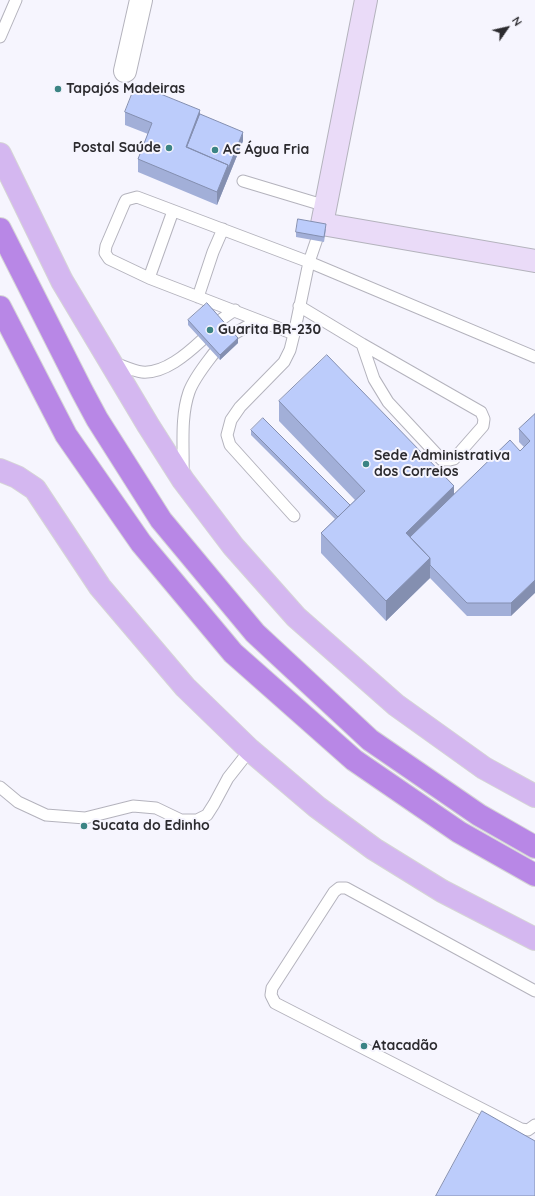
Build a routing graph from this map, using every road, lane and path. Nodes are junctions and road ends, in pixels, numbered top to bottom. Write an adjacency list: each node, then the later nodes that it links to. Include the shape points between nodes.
1 (16, 0): 4 (lane)
2 (141, 0): 5 (street)
3 (366, 0): 9 (street)
4 (0, 37)
5 (125, 71)
6 (0, 154): 28 (main road, via 62,281)
7 (243, 181): 9 (lane)
8 (173, 211): 11 (lane); 14 (lane); 14 (lane, via 136,197 126,200 106,246 105,253 109,259)
9 (324, 215): 12 (street); 13 (lane)
10 (0, 229): 36 (highway, via 82,391 161,520 255,633 370,740 479,815)
11 (223, 229): 13 (lane); 15 (lane)
12 (535, 261)
13 (309, 262): 16 (lane); 27 (lane)
14 (149, 278): 15 (lane)
15 (198, 297): 18 (lane)
16 (299, 306): 21 (lane); 24 (lane)
17 (0, 307): 37 (highway, via 66,435 141,542 233,652 354,760 459,832)
18 (235, 310): 19 (lane); 20 (lane)
19 (258, 320): 21 (lane); 22 (lane)
20 (219, 321)
21 (294, 334): 32 (lane, via 284,362 240,407 231,420 227,435 230,445)
22 (232, 335)
23 (202, 340): 26 (lane)
24 (362, 344): 24 (lane, via 374,379 388,402 442,460 454,458 484,426 481,412)
25 (214, 353): 29 (lane)
26 (186, 354): 28 (lane, via 164,369 142,372); 29 (lane, via 195,360)
27 (535, 357)
28 (111, 362): 31 (main road)
29 (201, 369): 31 (lane, via 189,391 184,413)
30 (0, 470): 33 (main road, via 35,489 105,592 185,687)
31 (183, 480): 35 (main road, via 233,546 296,617 396,705 484,768)
32 (294, 516)
33 (250, 750): 34 (lane, via 228,778 207,815 196,820 181,820 156,808 133,806 85,818 46,815 18,802); 38 (main road, via 317,807 374,849 442,891)
34 (0, 787)
35 (535, 796)
36 (535, 847)
37 (535, 875)
38 (535, 939)
39 (535, 991): 40 (lane, via 378,904 346,888 339,888 272,988 271,995 275,1003 521,1129 528,1130)
40 (535, 1125)

